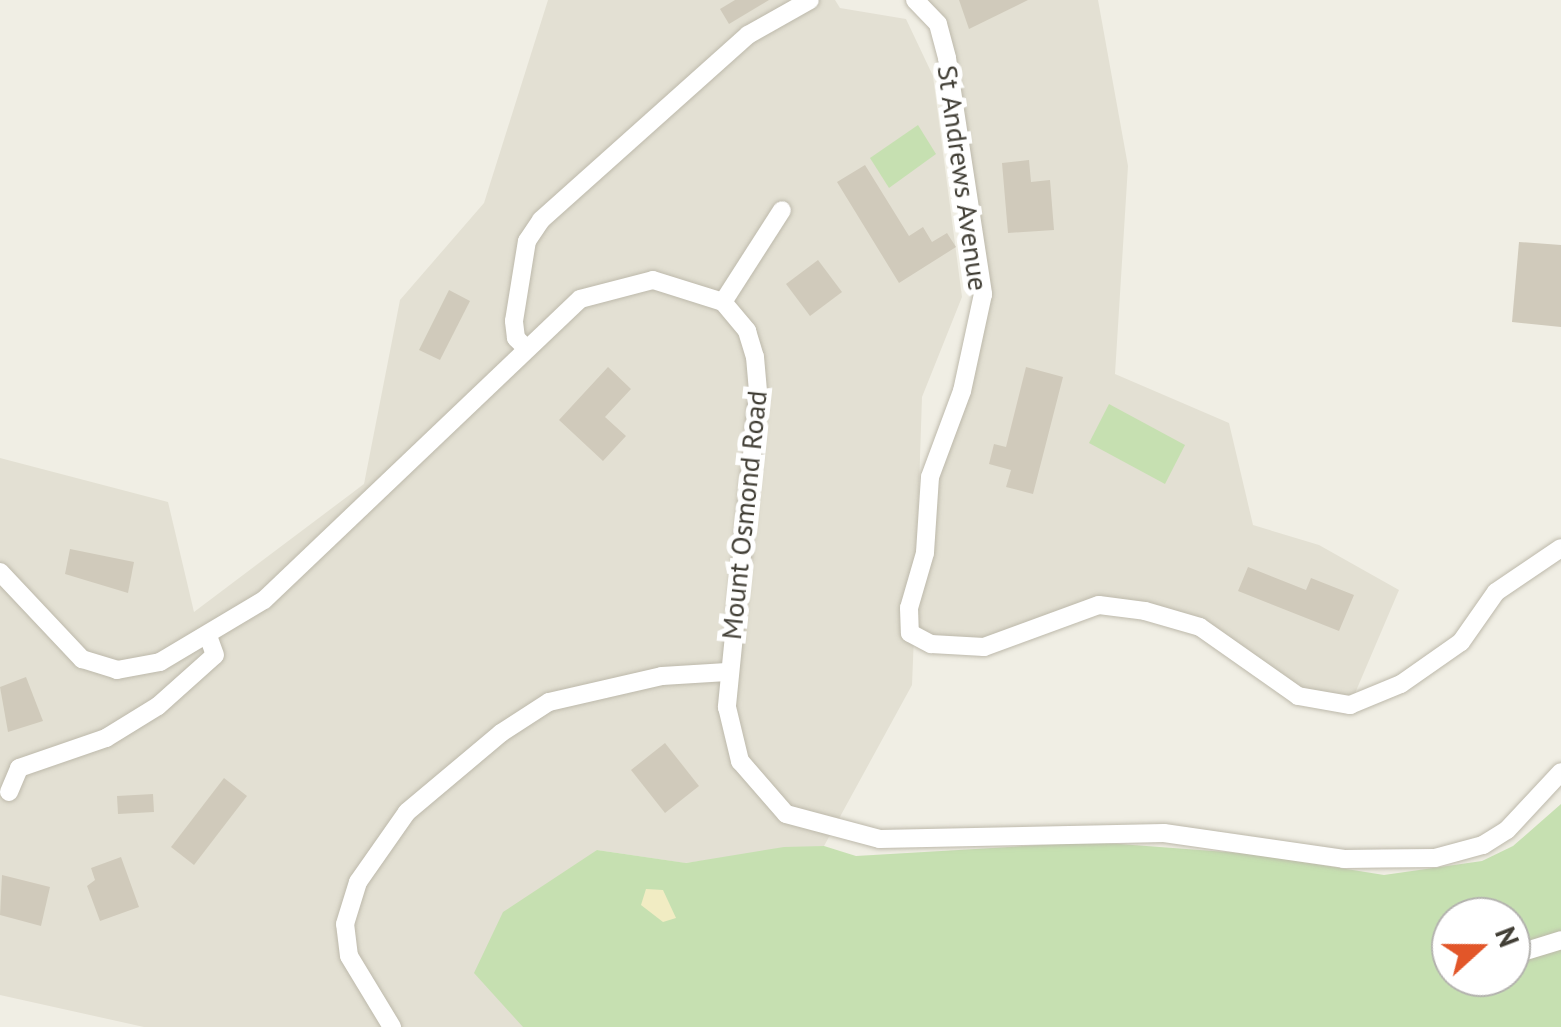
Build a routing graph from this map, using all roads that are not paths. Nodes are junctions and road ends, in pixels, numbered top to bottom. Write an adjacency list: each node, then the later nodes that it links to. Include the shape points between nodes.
1 (810, 0): 5 (street, via 748,36 541,220 527,240 512,331)
2 (915, 0): 6 (street, St Andrews Avenue, via 938,24 947,58 983,294 962,391 930,477 926,553 908,608 910,633 931,644 984,647 1099,605 1145,610 1200,627 1298,696 1350,705 1401,684 1460,642 1496,592)
3 (782, 210): 4 (street)
4 (723, 302): 5 (street, via 652,280 609,286 580,299); 9 (street, Mount Osmond Road, via 751,342 758,395)
5 (525, 347): 8 (street, via 264,600)
6 (1561, 548)
7 (0, 572): 8 (street, via 73,652 102,668 146,667)
8 (208, 636): 11 (street, via 214,655 158,706 106,738 19,768)
9 (727, 672): 10 (street, Mount Osmond Road, via 731,738 753,782 786,814 846,835 1164,832 1344,858 1435,858 1508,830); 14 (street, via 662,676 550,702 407,812 358,882 345,924 349,956)
10 (1561, 772)
11 (9, 792)
12 (1561, 940): 13 (street)
13 (1531, 950)
14 (392, 1027)

